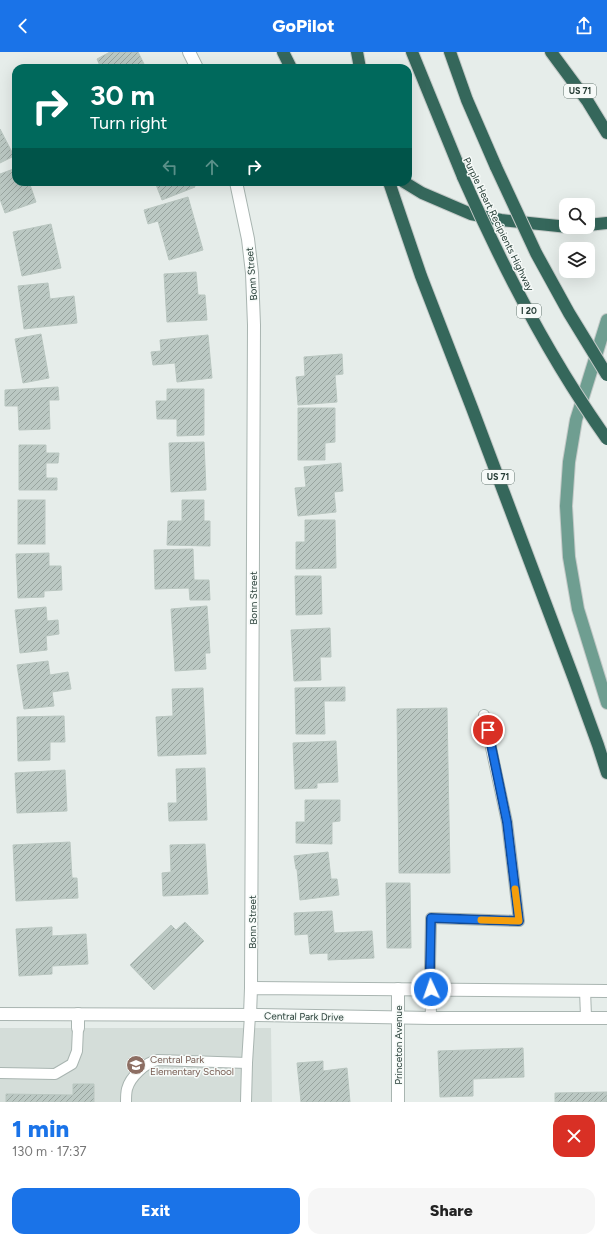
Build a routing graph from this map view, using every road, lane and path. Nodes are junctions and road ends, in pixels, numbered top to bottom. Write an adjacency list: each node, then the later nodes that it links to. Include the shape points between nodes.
1 (189, 52): 7 (street)
2 (283, 52): 8 (highway)
3 (356, 52): 9 (highway)
4 (412, 52): 19 (highway, Purple Heart Recipients Highway / I 20, bridge, via 462,177 512,282 558,363)
5 (450, 52): 18 (highway, Purple Heart Recipients Highway, bridge, via 467,100 536,252)
6 (551, 52): 10 (highway, US 71, via 588,102)
7 (195, 64)
8 (289, 64)
9 (359, 64)
10 (607, 133)
11 (237, 186): 23 (street, Bonn Street, via 248,239 254,325)
12 (390, 186): 22 (highway, US 71, via 421,276 574,678)
13 (411, 186): 16 (highway, bridge, via 471,214)
14 (607, 223): 15 (highway)
15 (595, 224)
16 (559, 226)
17 (607, 320): 20 (main road, via 576,420 569,462 566,506 569,557 578,609)
18 (607, 375)
19 (607, 439)
20 (607, 703)
21 (484, 715): 25 (lane, via 507,822 519,921 431,918)
22 (607, 773)
23 (251, 988): 24 (street); 30 (street, Bonn Street)
24 (398, 989): 25 (street); 31 (street, Princeton Avenue)
25 (431, 989): 26 (street); 33 (lane)
26 (585, 990): 27 (street); 32 (lane)
27 (607, 990)
28 (0, 1014): 29 (street, Central Park Drive)
29 (78, 1014): 30 (street, Central Park Drive); 35 (street)
30 (250, 1015): 31 (street, Central Park Drive); 36 (lane)
31 (398, 1017): 33 (street, Central Park Drive); 40 (street, Princeton Avenue)
32 (586, 1017): 33 (street, Central Park Drive); 34 (street, Central Park Drive)
33 (430, 1018)
34 (607, 1018)
35 (78, 1028): 37 (lane, via 78,1051 72,1064 55,1074)
36 (247, 1063): 38 (lane, via 150,1061 135,1075 127,1088); 39 (lane)
37 (0, 1073)
38 (126, 1102)
39 (246, 1102)
40 (398, 1102)

